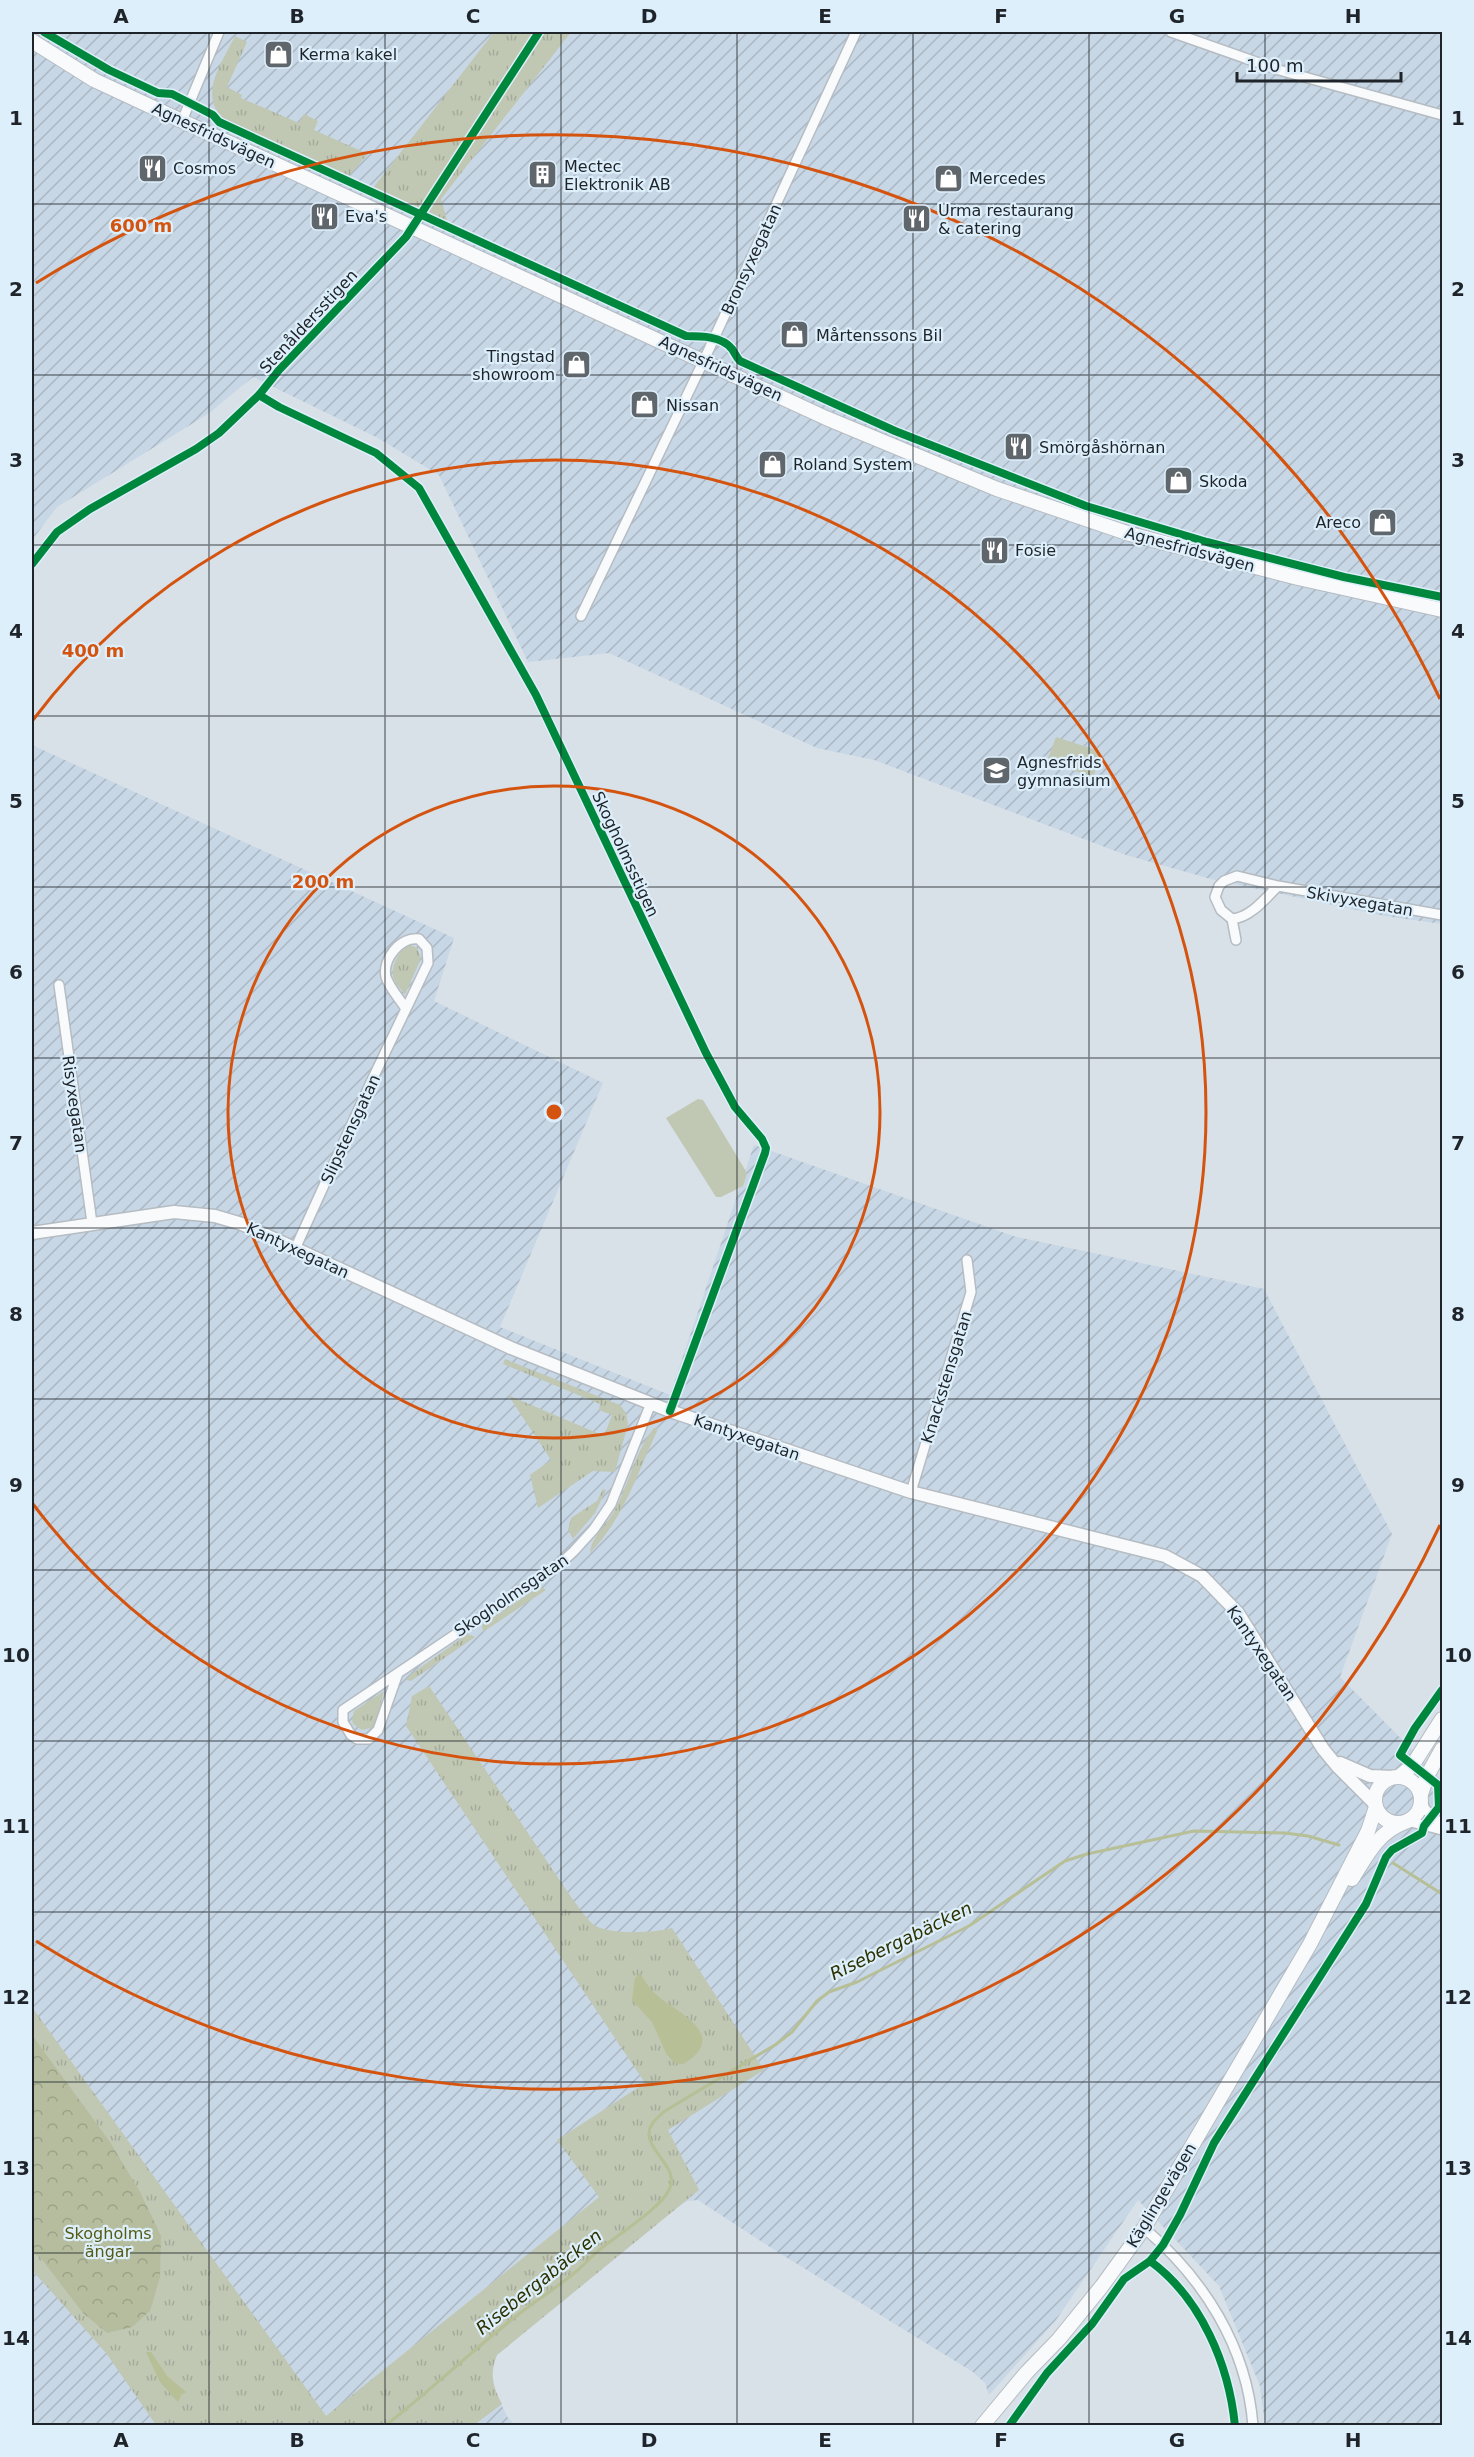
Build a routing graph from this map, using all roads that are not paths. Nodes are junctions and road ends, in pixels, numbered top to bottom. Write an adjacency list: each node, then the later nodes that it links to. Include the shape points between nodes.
1 (219, 32): 6 (street)
2 (856, 32): 7 (street, Bronsyxegatan)
3 (1171, 32): 5 (street, via 1279,70)
4 (32, 41): 6 (main road, Agnesfridsvägen, via 94,80)
5 (1443, 115)
6 (182, 121): 7 (main road, Agnesfridsvägen)
7 (704, 360): 8 (main road, Agnesfridsvägen, via 890,446 1094,523 1298,578); 9 (street, Bronsyxegatan)
8 (1443, 610)
9 (581, 616)
10 (1278, 886): 11 (street, Skivyxegatan); 12 (street, via 1249,913); 12 (street, Skivyxegatan, via 1246,876 1224,881 1215,897 1221,910)
11 (1443, 915)
12 (1232, 919): 13 (street, Skivyxegatan)
13 (1236, 940)
14 (59, 985): 16 (street, Risyxegatan)
15 (406, 1009): 15 (street, Slipstensgatan, via 428,963 427,948 413,938 396,947 386,969 388,982); 18 (street, Slipstensgatan)
16 (92, 1223): 17 (street, Kantyxegatan); 18 (street, Kantyxegatan, via 192,1213 242,1224)
17 (32, 1233)
18 (295, 1249): 20 (street, Kantyxegatan, via 511,1348)
19 (967, 1260): 21 (street, Knackstensgatan, via 971,1292)
20 (651, 1403): 21 (street, Kantyxegatan); 22 (street, Skogholmsgatan, via 611,1504 574,1551)
21 (911, 1492): 24 (street, Kantyxegatan, via 1144,1549 1193,1570 1238,1613)
22 (398, 1673): 22 (street, Skogholmsgatan, via 378,1730 364,1740 351,1735 343,1722 343,1710)
23 (1443, 1719): 26 (main road, via 1412,1766)
24 (1323, 1749): 26 (street, Kantyxegatan, via 1357,1772); 28 (street, Kantyxegatan)
25 (1443, 1749): 27 (main road, via 1427,1776)
26 (1396, 1776): 27 (main road, via 1415,1783); 28 (main road, via 1377,1789)
27 (1421, 1798): 29 (main road, via 1417,1814); 30 (street, via 1425,1809)
28 (1376, 1805): 29 (main road, via 1388,1821); 32 (main road, Käglingevägen, via 1368,1831)
29 (1405, 1822): 31 (street); 32 (main road, Käglingevägen, via 1379,1838)
30 (1443, 1825)
31 (1443, 1830)
32 (1310, 1944): 33 (main road, Käglingevägen)
33 (1144, 2228): 34 (main road, Käglingevägen, via 1059,2339); 35 (street, via 1187,2270 1215,2310 1242,2368)
34 (982, 2426)
35 (1253, 2426)

